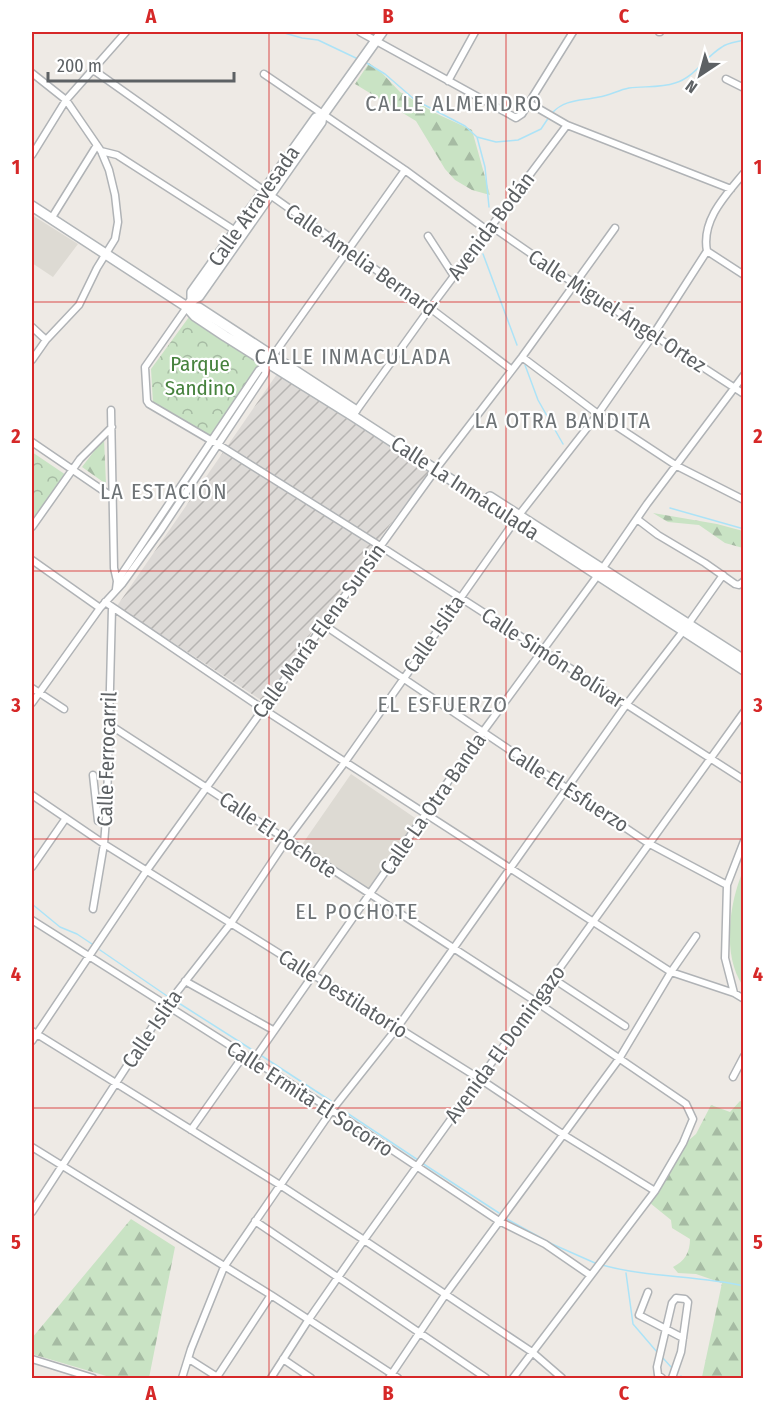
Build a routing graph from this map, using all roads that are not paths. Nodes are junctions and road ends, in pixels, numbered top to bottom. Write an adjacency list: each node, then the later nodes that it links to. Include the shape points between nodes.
1 (126, 32): 7 (street)
2 (360, 32): 6 (street)
3 (382, 32): 6 (main road, Calle Atravesada)
4 (475, 32): 11 (street)
5 (573, 32): 14 (street)
6 (376, 40): 11 (street); 15 (main road, Calle Atravesada)
7 (92, 69): 13 (street); 22 (street, Calle Amelia Bernard)
8 (32, 73): 13 (street)
9 (264, 74): 15 (street, Calle Miguel Ángel Ortez)
10 (726, 79): 12 (street)
11 (448, 81): 14 (street, via 516,118)
12 (744, 88)
13 (66, 100): 17 (street); 18 (street)
14 (529, 103): 16 (street)
15 (323, 115): 19 (street, Calle Miguel Ángel Ortez); 22 (main road, Calle Atravesada, via 316,118)
16 (565, 124): 21 (street); 25 (street, Avenida Bodán)
17 (99, 148): 24 (street); 27 (street, via 117,155); 31 (street, via 113,186 118,222 115,239)
18 (32, 155)
19 (405, 170): 25 (street, Calle Miguel Ángel Ortez); 29 (street)
20 (744, 173): 21 (street)
21 (731, 189): 30 (street, via 707,228)
22 (267, 194): 27 (main road, Calle Atravesada); 29 (street, Calle Amelia Bernard)
23 (32, 206): 24 (main road, Calle La Inmaculada)
24 (51, 219): 31 (main road, Calle La Inmaculada)
25 (490, 228): 33 (street, Avenida Bodán); 34 (street, Calle Miguel Ángel Ortez)
26 (615, 228): 34 (street, Calle María Elena Sunsín)
27 (238, 233): 35 (main road, Calle Atravesada, via 192,292)
28 (428, 236): 33 (street)
29 (347, 249): 36 (street, Calle Amelia Bernard); 42 (street)
30 (707, 250): 32 (street); 38 (street, Calle Islita)
31 (106, 253): 35 (main road, Calle La Inmaculada); 39 (street, via 79,305)
32 (744, 275)
33 (454, 276): 36 (street, Avenida Bodán)
34 (574, 284): 38 (street, Calle Miguel Ángel Ortez); 40 (street, Calle María Elena Sunsín)
35 (189, 303): 42 (main road, Calle La Inmaculada, via 195,316); 47 (street, Calle Atravesada, via 145,367)
36 (430, 308): 43 (street, Calle Amelia Bernard); 49 (street, Avenida Bodán)
37 (32, 327): 39 (street)
38 (653, 335): 45 (street, Calle Miguel Ángel Ortez); 50 (street, Calle Islita)
39 (46, 340): 41 (street)
40 (522, 357): 43 (street, Calle María Elena Sunsín); 50 (street)
41 (32, 360)
42 (269, 362): 49 (main road, Calle La Inmaculada); 52 (street, via 259,370); 54 (street)
43 (512, 370): 56 (street, Calle María Elena Sunsín)
44 (744, 375): 45 (street, Calle La Otra Banda)
45 (734, 388): 46 (street, Calle Miguel Ángel Ortez); 55 (street, Calle La Otra Banda)
46 (744, 394)
47 (149, 404): 52 (street, Calle Simón Bolívar)
48 (111, 410): 51 (street)
49 (355, 413): 56 (main road, Calle La Inmaculada)
50 (598, 414): 55 (street); 62 (street, Calle Islita)
51 (112, 427): 57 (street); 60 (street)
52 (211, 440): 54 (street, Calle Simón Bolívar); 58 (street)
53 (32, 442): 57 (street)
54 (219, 445): 59 (street); 67 (street, Calle Simón Bolívar)
55 (677, 466): 61 (street); 63 (street, Calle La Otra Banda)
56 (437, 467): 62 (main road, Calle La Inmaculada); 67 (street, Calle María Elena Sunsín)
57 (72, 470): 60 (street); 65 (street)
58 (183, 481): 59 (street); 64 (street)
59 (191, 486): 66 (street)
60 (111, 496): 72 (street, via 114,568)
61 (744, 500)
62 (517, 518): 69 (main road, Calle La Inmaculada); 73 (street, Calle Islita)
63 (637, 519): 69 (street, Calle La Otra Banda); 70 (street)
64 (154, 524): 66 (street); 72 (street)
65 (32, 527)
66 (161, 530): 72 (street)
67 (380, 546): 73 (street, Calle Simón Bolívar); 77 (street, Calle María Elena Sunsín)
68 (32, 560): 75 (street)
69 (600, 572): 78 (main road, Calle La Inmaculada); 79 (street, Calle La Otra Banda)
70 (723, 575): 71 (street, via 735,584); 78 (street)
71 (744, 581)
72 (119, 583): 74 (street)
73 (460, 597): 79 (street, Calle Simón Bolívar); 82 (street, Calle Islita)
74 (105, 602): 75 (street); 76 (street)
75 (100, 608): 84 (street)
76 (112, 608): 88 (street); 90 (street, Calle Ferrocarril)
77 (324, 625): 82 (street, Calle El Esfuerzo); 88 (street, Calle María Elena Sunsín)
78 (686, 627): 80 (main road, Calle La Inmaculada); 81 (main road, Calle La Inmaculada); 86 (street)
79 (542, 651): 86 (street, Calle Simón Bolívar); 91 (street, Calle La Otra Banda)
80 (744, 660)
81 (744, 670)
82 (402, 679): 91 (street, Calle El Esfuerzo); 93 (street, Calle Islita)
83 (32, 688): 84 (street)
84 (39, 693): 85 (street); 87 (street)
85 (32, 703)
86 (626, 705): 92 (street, Calle Simón Bolívar); 97 (street)
87 (64, 709)
88 (262, 710): 93 (street); 96 (street, Calle María Elena Sunsín)
89 (744, 712): 92 (street, Avenida El Domingazo)
90 (110, 725): 96 (street, Calle El Pochote); 99 (street, Calle Ferrocarril)
91 (482, 733): 97 (street, Calle El Esfuerzo); 100 (street, Calle La Otra Banda)
92 (710, 758): 95 (street, Calle Simón Bolívar); 105 (street, Avenida El Domingazo)
93 (345, 762): 100 (street); 104 (street, Calle Islita)
94 (93, 776): 102 (street)
95 (744, 780)
96 (207, 787): 104 (street, Calle El Pochote); 110 (street, Calle María Elena Sunsín)
97 (567, 788): 105 (street, Calle El Esfuerzo); 109 (street)
98 (32, 795): 101 (street, Calle Destilatorio)
99 (107, 806): 102 (street); 106 (street, Calle Ferrocarril)
100 (426, 813): 109 (street); 112 (street, Calle La Otra Banda)
101 (66, 818): 103 (street, Calle Destilatorio); 108 (street)
102 (98, 821): 103 (street)
103 (90, 835): 106 (street, Calle Destilatorio)
104 (286, 841): 112 (street, Calle El Pochote); 116 (street, Calle Islita)
105 (648, 843): 111 (street, Calle El Esfuerzo); 115 (street, Avenida El Domingazo)
106 (104, 844): 110 (street, Calle Destilatorio); 113 (street, Calle Ferrocarril)
107 (743, 845): 111 (street)
108 (32, 867)
109 (509, 868): 115 (street); 118 (street)
110 (147, 870): 116 (street, Calle Destilatorio); 119 (street, Calle María Elena Sunsín)
111 (727, 885): 124 (street, via 725,958)
112 (370, 896): 118 (street, Calle El Pochote); 121 (street, Calle La Otra Banda)
113 (93, 909)
114 (32, 920): 119 (street, Calle Ermita El Socorro)
115 (593, 921): 120 (street); 122 (street, Avenida El Domingazo)
116 (231, 923): 121 (street, Calle Destilatorio); 123 (street, Calle Islita)
117 (696, 936): 120 (street)
118 (452, 949): 127 (street, Calle El Pochote); 129 (street)
119 (89, 957): 126 (street, Calle Ermita El Socorro); 131 (street, Calle María Elena Sunsín)
120 (671, 972): 124 (street); 135 (street)
121 (312, 974): 129 (street, Calle Destilatorio); 130 (street, Calle La Otra Banda)
122 (552, 978): 127 (street, Avenida El Domingazo); 128 (street)
123 (185, 981): 126 (street, Calle Islita); 130 (street)
124 (734, 993): 125 (street)
125 (744, 999)
126 (169, 1001): 133 (street, Calle Ermita El Socorro); 139 (street, Calle Islita)
127 (535, 1001): 135 (street, Calle El Pochote); 138 (street, Avenida El Domingazo)
128 (625, 1026)
129 (397, 1028): 138 (street, Calle Destilatorio); 140 (street)
130 (273, 1030): 136 (street, Calle La Otra Banda)
131 (33, 1032): 132 (street, Calle María Elena Sunsín); 139 (street)
132 (32, 1041)
133 (244, 1055): 136 (street, Calle Ermita El Socorro); 141 (street)
134 (744, 1056): 137 (street)
135 (619, 1059): 142 (street); 147 (street, Calle El Pochote, via 686,1104 693,1119)
136 (253, 1061): 140 (street, Calle Ermita El Socorro)
137 (733, 1077)
138 (480, 1079): 142 (street, Calle Destilatorio); 145 (street, Avenida El Domingazo)
139 (116, 1083): 141 (street); 144 (street, Calle Islita)
140 (332, 1110): 145 (street, Calle Ermita El Socorro); 146 (street)
141 (191, 1130): 146 (street)
142 (564, 1135): 147 (street, Calle Destilatorio); 150 (street)
143 (32, 1147): 144 (street)
144 (62, 1166): 148 (street, Calle Islita); 152 (street)
145 (417, 1166): 150 (street, Calle Ermita El Socorro); 151 (street, Avenida El Domingazo)
146 (280, 1185): 149 (street); 151 (street)
147 (655, 1191): 153 (street)
148 (32, 1212)
149 (255, 1221): 152 (street); 154 (street)
150 (500, 1221): 153 (street, Calle Ermita El Socorro, via 545,1244); 157 (street)
151 (364, 1240): 154 (street, Avenida El Domingazo); 157 (street)
152 (224, 1267): 156 (street); 164 (street)
153 (590, 1275): 162 (street)
154 (337, 1278): 158 (street, Avenida El Domingazo); 160 (street)
155 (648, 1292): 159 (street, via 639,1315)
156 (271, 1295): 158 (street); 169 (street)
157 (445, 1295): 160 (street); 162 (street)
158 (309, 1319): 165 (street, Avenida El Domingazo); 166 (street)
159 (666, 1329): 161 (street); 161 (street, via 674,1300 685,1299 688,1302); 176 (street, via 657,1367)
160 (419, 1333): 166 (street); 173 (street)
161 (683, 1338): 177 (street)
162 (532, 1352): 174 (street); 175 (street)
163 (32, 1359): 167 (street)
164 (189, 1359): 168 (street); 169 (street)
165 (283, 1359): 170 (street, Avenida El Domingazo); 171 (street)
166 (390, 1376): 172 (street)
167 (93, 1378)
168 (182, 1378)
169 (218, 1378)
170 (271, 1378)
171 (311, 1378)
172 (398, 1378)
173 (486, 1378)
174 (513, 1378)
175 (562, 1378)
176 (662, 1378)
177 (672, 1378)

